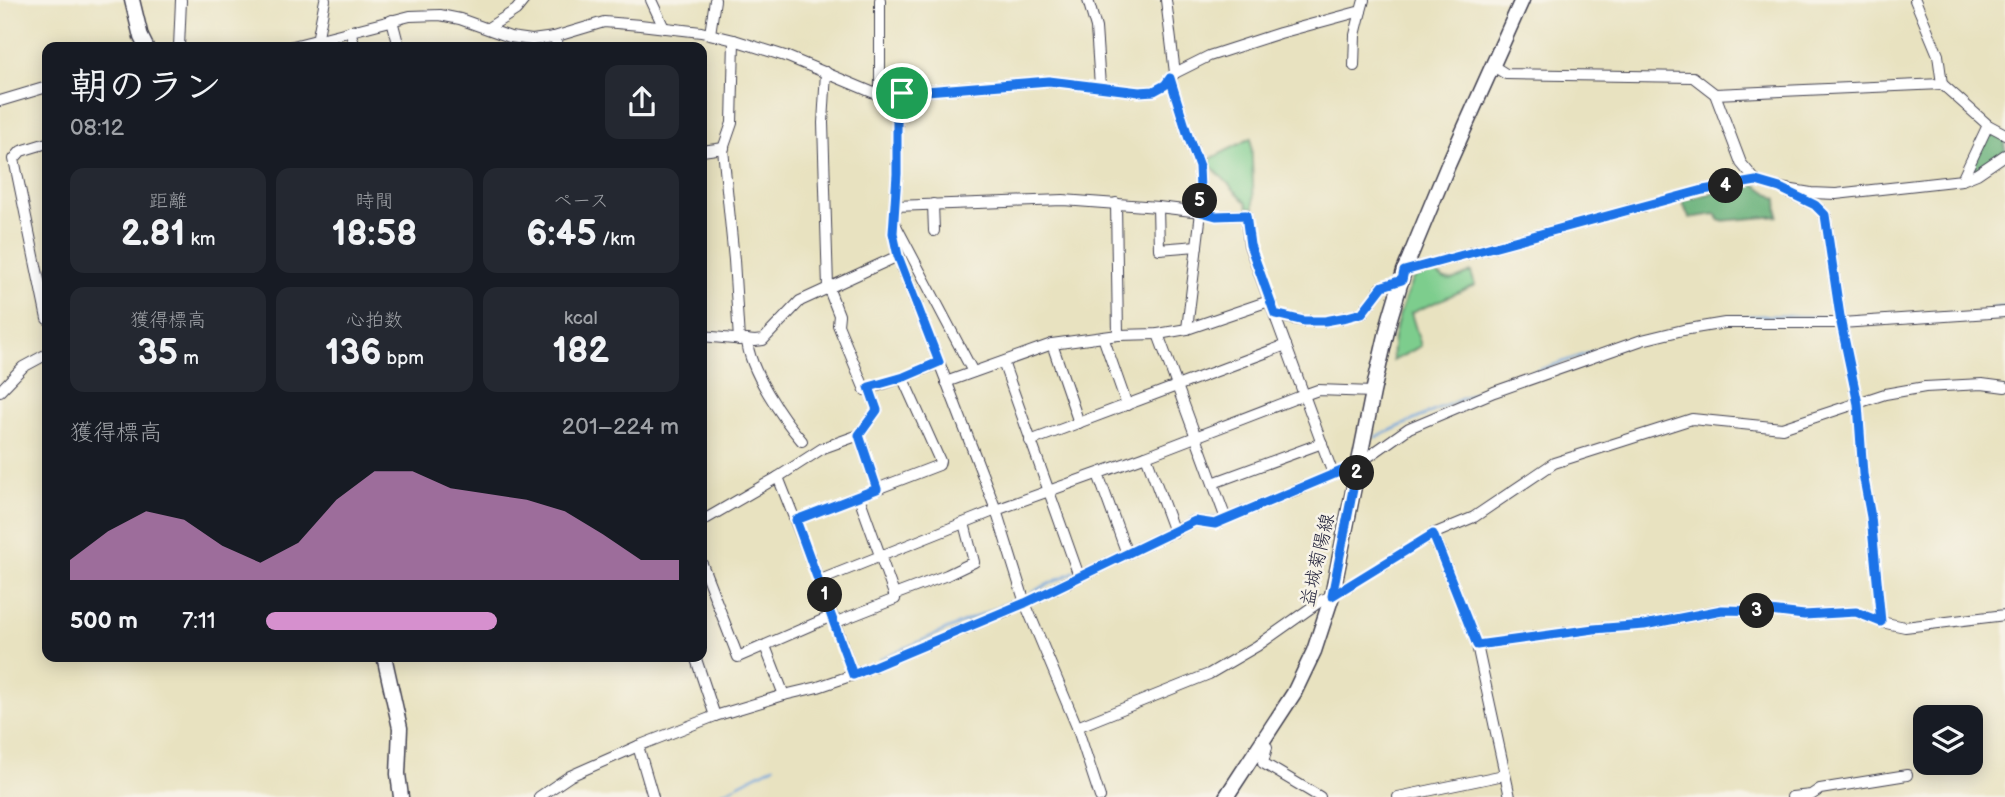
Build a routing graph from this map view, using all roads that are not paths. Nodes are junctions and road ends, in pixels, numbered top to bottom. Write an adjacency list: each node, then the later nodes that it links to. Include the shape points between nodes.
1 (132, 0): 21 (main road)
2 (181, 0): 22 (street)
3 (325, 0): 20 (street)
4 (524, 0): 16 (street)
5 (651, 0): 15 (street)
6 (715, 0): 18 (street)
7 (880, 0): 36 (street)
8 (1088, 0): 33 (street, via 1096,28)
9 (1166, 0): 31 (street)
10 (1364, 0): 13 (street)
11 (1522, 0): 29 (main road, 益城菊陽線)
12 (1915, 0): 32 (street, via 1938,55)
13 (1361, 11): 28 (street); 31 (street, via 1209,56)
14 (392, 20): 16 (street, via 440,15); 17 (street); 25 (street)
15 (664, 28): 18 (street); 27 (street, via 604,22)
16 (488, 29): 26 (street)
17 (350, 31): 20 (street); 24 (street)
18 (710, 34): 19 (street)
19 (734, 40): 30 (street); 41 (street, via 732,123)
20 (317, 41): 23 (street)
21 (144, 42)
22 (179, 42)
23 (312, 42)
24 (353, 42)
25 (398, 42)
26 (523, 42)
27 (557, 42)
28 (1354, 66)
29 (1493, 66): 35 (street, via 1506,74 1693,77); 57 (main road, 益城菊陽線)
30 (826, 72): 36 (street); 58 (street)
31 (1173, 75): 33 (street, via 1154,91); 51 (street, via 1199,166)
32 (1942, 84): 35 (street); 38 (street)
33 (1100, 86): 36 (street, via 1049,81)
34 (42, 88): 37 (street)
35 (1715, 94): 45 (street, via 1741,163)
36 (883, 96): 49 (street, via 895,107 897,118)
37 (0, 101)
38 (1988, 125): 39 (street); 44 (street)
39 (2005, 134)
40 (42, 145): 56 (street, via 21,151 15,159)
41 (724, 148): 42 (street); 68 (street)
42 (707, 150)
43 (2005, 155): 44 (street)
44 (1962, 180): 46 (street, via 1836,194)
45 (1756, 181): 46 (street); 57 (street, via 1703,190)
46 (1780, 188): 62 (street, via 1825,215)
47 (1116, 203): 48 (street); 50 (street); 65 (street)
48 (933, 204): 49 (street); 53 (street)
49 (895, 206): 52 (street)
50 (1158, 206): 51 (street); 54 (street, via 1159,249)
51 (1201, 212): 54 (street); 59 (street, via 1246,215 1250,245)
52 (894, 222): 55 (street); 74 (street)
53 (934, 231)
54 (1197, 246): 63 (street)
55 (898, 256): 58 (street); 72 (street)
56 (42, 276)
57 (1403, 276): 61 (street, via 1383,286 1362,313 1325,321); 81 (main road, 益城菊陽線)
58 (828, 287): 68 (street, via 800,301 763,340); 78 (street, via 839,315 838,325 865,390)
59 (1269, 301): 61 (street); 63 (street)
60 (2005, 312): 62 (street)
61 (1275, 314): 70 (street)
62 (1841, 323): 83 (street); 92 (street, via 1725,323 1642,340 1494,392 1409,428)
63 (1187, 330): 64 (street)
64 (1158, 334): 65 (street); 77 (street)
65 (1118, 335): 67 (street)
66 (707, 336): 68 (street)
67 (1103, 337): 69 (street); 84 (street)
68 (743, 340): 89 (street, via 752,365)
69 (1052, 344): 73 (street); 85 (street)
70 (1286, 345): 77 (street); 82 (street)
71 (42, 357): 80 (street, via 23,367)
72 (939, 362): 75 (street); 76 (street)
73 (1003, 362): 74 (street); 88 (street)
74 (973, 372): 76 (street)
75 (904, 377): 78 (street); 97 (street, via 940,461)
76 (946, 382): 100 (street)
77 (1177, 386): 84 (street); 87 (street)
78 (869, 387): 86 (street, via 877,410)
79 (2005, 387): 83 (street, via 1925,387)
80 (0, 391)
81 (1373, 392): 82 (street, via 1318,390); 92 (main road, 益城菊陽線)
82 (1304, 394): 87 (street); 90 (street)
83 (1858, 404): 106 (street, via 1782,428 1692,419 1554,463 1474,517); 117 (street)
84 (1127, 405): 85 (street)
85 (1079, 423): 88 (street)
86 (859, 435): 95 (street, via 823,448); 97 (street)
87 (1196, 436): 91 (street); 96 (street)
88 (1030, 441): 98 (street)
89 (802, 442)
90 (1322, 443): 94 (street); 96 (street)
91 (1146, 456): 93 (street); 105 (street)
92 (1358, 464): 94 (street); 113 (main road, 益城菊陽線)
93 (1098, 474): 98 (street); 107 (street)
94 (1333, 474): 102 (street)
95 (778, 477): 101 (street); 103 (street)
96 (1213, 483): 102 (street)
97 (877, 489): 99 (street)
98 (1050, 492): 100 (street); 109 (street)
99 (859, 497): 103 (street); 108 (street)
100 (996, 510): 104 (street); 114 (street)
101 (707, 518)
102 (1226, 519): 105 (street, via 1215,524 1195,521)
103 (796, 520): 111 (street)
104 (964, 523): 108 (street); 112 (street, via 974,562)
105 (1174, 532): 107 (street)
106 (1433, 534): 113 (street); 118 (street)
107 (1127, 554): 109 (street)
108 (881, 556): 111 (street); 112 (street)
109 (1079, 576): 114 (street)
110 (707, 577): 119 (street, via 738,657)
111 (818, 581): 116 (street)
112 (894, 596): 116 (street)
113 (1332, 596): 125 (street, via 1209,674); 126 (main road, 益城菊陽線, via 1304,674)
114 (1025, 603): 122 (street); 125 (street)
115 (2005, 615): 117 (street, via 1905,627)
116 (833, 620): 119 (street); 122 (street)
117 (1881, 622): 118 (street, via 1856,612 1804,615 1722,610 1644,625)
118 (1477, 645): 128 (street)
119 (765, 646): 123 (street)
120 (385, 662): 130 (main road, via 400,728)
121 (697, 662): 124 (street)
122 (853, 675): 123 (street)
123 (784, 695): 124 (street)
124 (715, 716): 127 (street)
125 (1077, 727): 133 (street)
126 (1261, 743): 134 (main road, 益城菊陽線); 135 (street, via 1267,747 1263,763)
127 (638, 746): 131 (street, via 570,776); 132 (street)
128 (1504, 775): 136 (street); 137 (street)
129 (1907, 775): 138 (street)
130 (401, 797)
131 (539, 797)
132 (653, 797)
133 (1100, 797)
134 (1226, 797)
135 (1320, 797)
136 (1398, 797)
137 (1510, 797)
138 (1792, 797)

